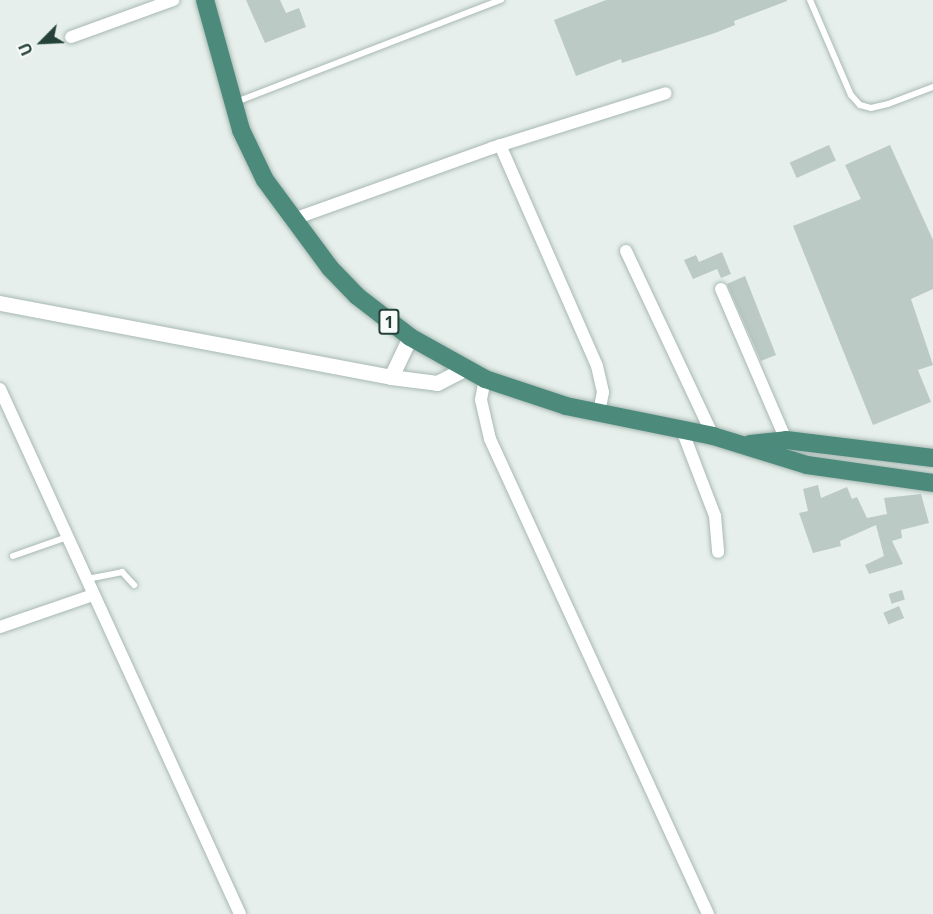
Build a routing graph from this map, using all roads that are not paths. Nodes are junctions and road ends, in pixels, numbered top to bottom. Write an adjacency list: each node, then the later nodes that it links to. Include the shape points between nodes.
1 (173, 0): 5 (street)
2 (205, 0): 8 (highway, 1)
3 (501, 0): 8 (lane)
4 (810, 0): 6 (lane, via 851,95 860,105 871,108 888,104)
5 (71, 38)
6 (933, 87)
7 (666, 93): 9 (street)
8 (233, 104): 10 (highway, 1, via 250,153)
9 (500, 145): 10 (street); 19 (street, via 597,366 603,392)
10 (291, 220): 14 (highway, 1, via 357,296)
11 (627, 251): 21 (street)
12 (721, 289): 22 (street)
13 (0, 303): 16 (street)
14 (410, 337): 15 (highway, 1); 16 (street)
15 (464, 369): 16 (street, via 437,383); 17 (highway, 1)
16 (392, 377)
17 (485, 379): 19 (highway, 1); 34 (street, via 481,400 489,439)
18 (0, 389): 26 (street)
19 (599, 413): 20 (highway, 1)
20 (682, 430): 21 (highway, 1); 27 (street, via 715,516)
21 (713, 436): 23 (highway, 1)
22 (786, 440): 23 (highway, 1); 24 (highway, 1)
23 (745, 445): 25 (highway, 1, via 814,467)
24 (933, 458)
25 (933, 483)
26 (67, 536): 28 (lane); 29 (street)
27 (718, 552)
28 (13, 556)
29 (86, 579): 30 (lane, via 122,572); 31 (street)
30 (134, 585)
31 (93, 595): 32 (street); 33 (street)
32 (0, 627)
33 (240, 914)
34 (708, 914)

